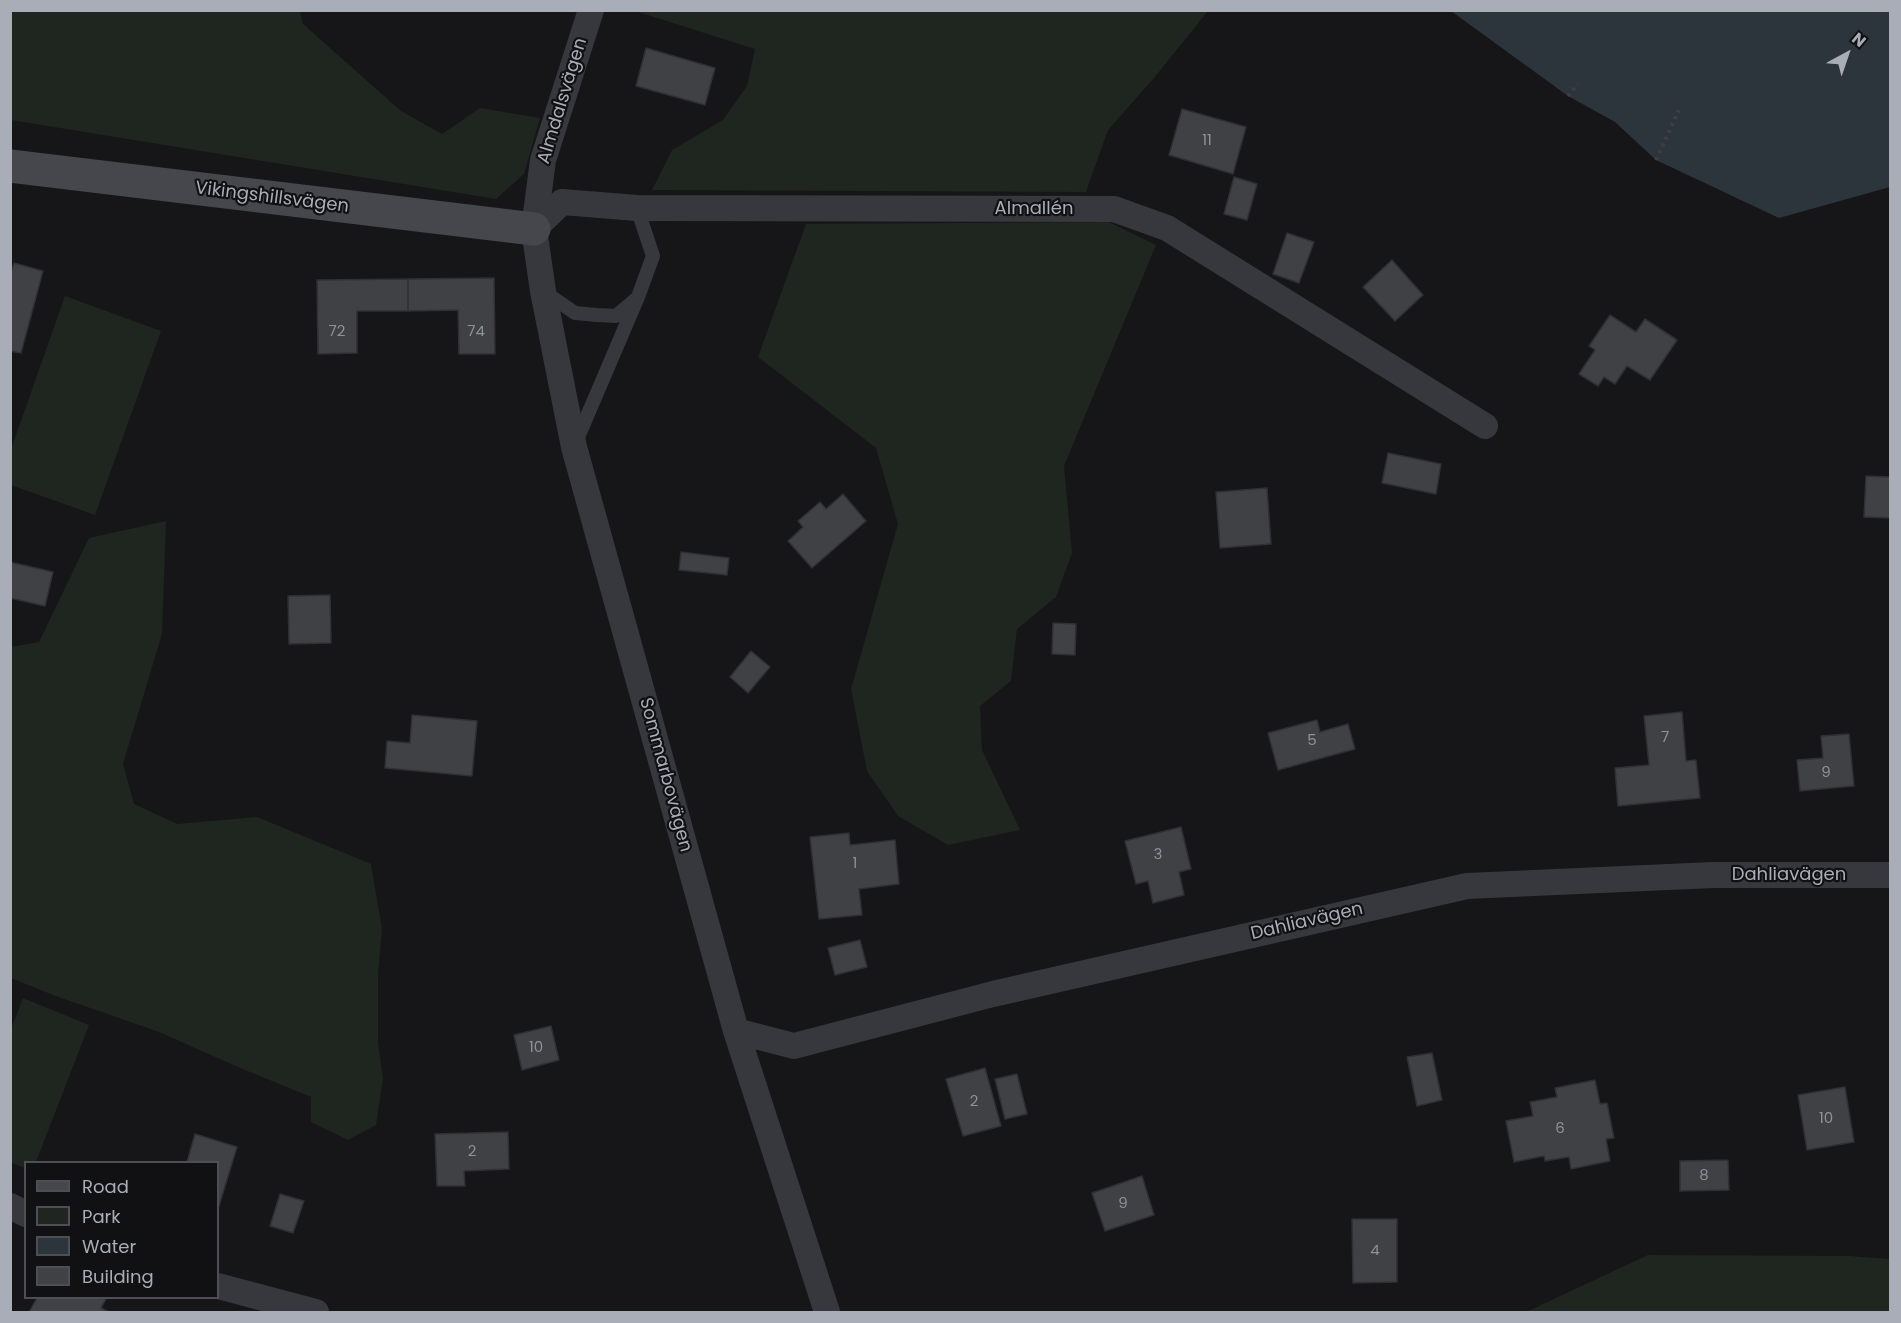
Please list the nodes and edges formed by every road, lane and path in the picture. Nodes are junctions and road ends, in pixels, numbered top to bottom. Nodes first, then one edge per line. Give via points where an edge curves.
1 (591, 10) edge
2 (1578, 84) dead end
3 (1568, 96) dead end
4 (1679, 110) dead end
5 (1656, 160) dead end
6 (10, 166) edge
7 (637, 208) junction
8 (534, 229) junction
9 (543, 291) junction
10 (638, 297) junction
11 (1485, 426) dead end
12 (574, 447) junction
13 (1890, 875) edge
14 (736, 1031) junction
15 (10, 1206) edge
16 (24, 1214) edge
17 (219, 1286) edge
18 (316, 1312) edge
19 (827, 1312) edge

1 - 8 street, Almdalsvägen via 543,160
2 - 3 path
4 - 5 path
6 - 8 street, Vikingshillsvägen
7 - 8 street, Almallén via 562,202
7 - 10 lane via 653,256
7 - 11 street, Almallén via 1114,208 1167,228
8 - 9 street, Sommarbovägen
9 - 10 lane via 575,313 597,315 616,316
9 - 12 street, Sommarbovägen
10 - 12 lane
12 - 14 street, Sommarbovägen
13 - 14 street, Dahliavägen via 1713,875 1467,886 993,994 794,1046
14 - 19 street, Sommarbovägen
15 - 16 street
17 - 18 street

